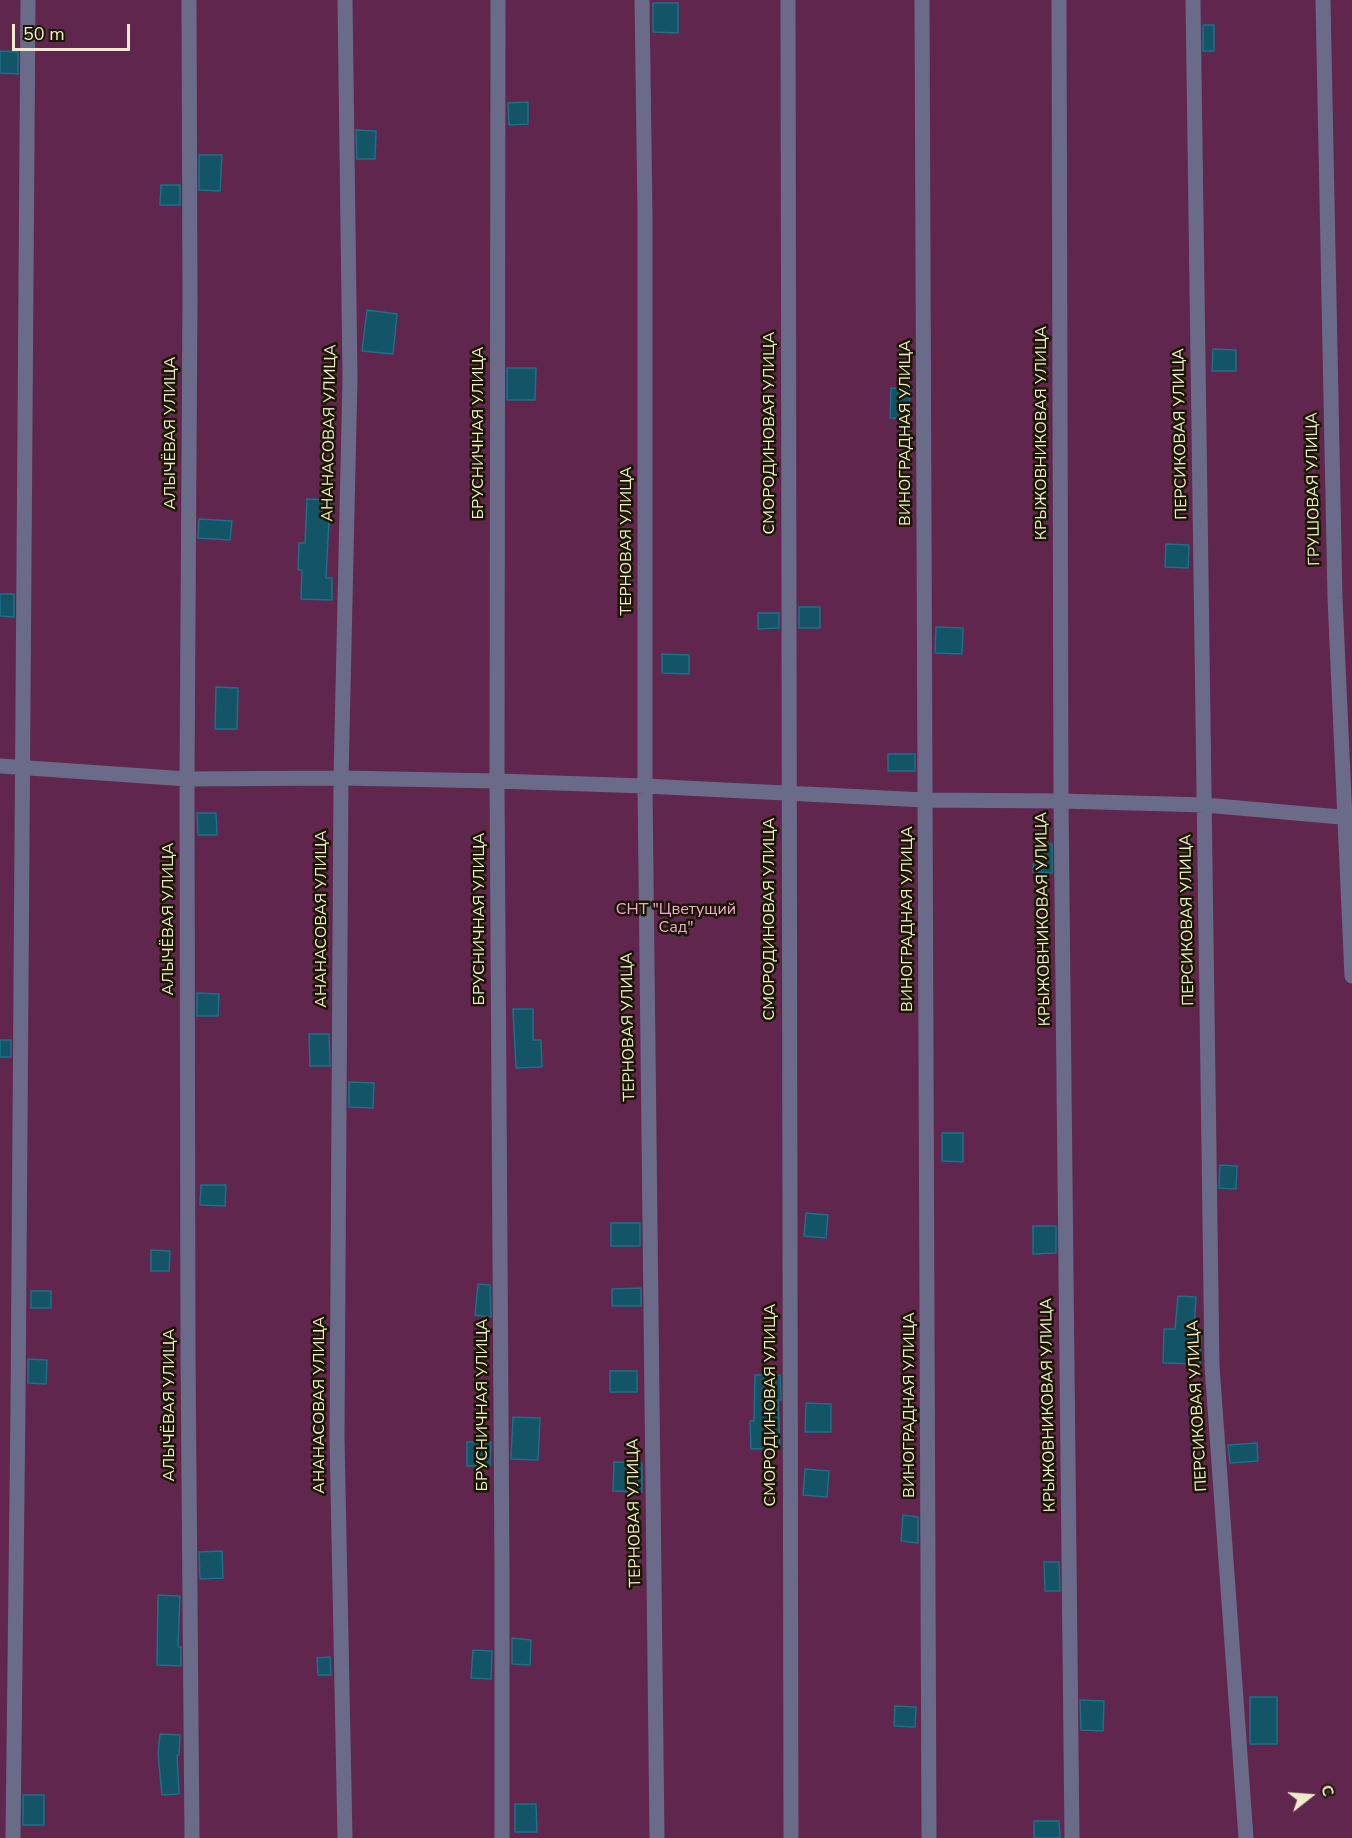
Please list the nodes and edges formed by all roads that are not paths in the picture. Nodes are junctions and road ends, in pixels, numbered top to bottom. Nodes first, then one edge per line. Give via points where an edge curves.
1 (28, 0) edge
2 (189, 0) edge
3 (345, 0) edge
4 (498, 0) edge
5 (642, 0) edge
6 (788, 0) edge
7 (922, 0) edge
8 (1059, 0) edge
9 (1193, 0) edge
10 (1323, 0) edge
11 (0, 766) edge
12 (22, 768) junction
13 (341, 778) junction
14 (187, 779) junction
15 (497, 782) junction
16 (645, 786) junction
17 (788, 793) junction
18 (925, 800) junction
19 (1061, 801) junction
20 (1205, 805) junction
21 (1348, 818) edge
22 (1352, 976) edge
23 (13, 1838) edge
24 (192, 1838) edge
25 (345, 1838) edge
26 (502, 1838) edge
27 (657, 1838) edge
28 (791, 1838) edge
29 (929, 1838) edge
30 (1072, 1838) edge
31 (1246, 1838) edge

1 - 12 street
2 - 14 street, АЛЫЧЁВАЯ УЛИЦА
3 - 13 street, АНАНАСОВАЯ УЛИЦА via 350,378
4 - 15 street, БРУСНИЧНАЯ УЛИЦА
5 - 16 street, ТЕРНОВАЯ УЛИЦА
6 - 17 street, СМОРОДИНОВАЯ УЛИЦА
7 - 18 street, ВИНОГРАДНАЯ УЛИЦА
8 - 19 street, КРЫЖОВНИКОВАЯ УЛИЦА
9 - 20 street, ПЕРСИКОВАЯ УЛИЦА
10 - 21 street, ГРУШОВАЯ УЛИЦА via 1334,586
11 - 12 street
12 - 14 street
12 - 23 street
13 - 14 street
13 - 15 street
13 - 25 street, АНАНАСОВАЯ УЛИЦА via 337,1438
14 - 24 street, АЛЫЧЁВАЯ УЛИЦА
15 - 16 street
15 - 26 street, БРУСНИЧНАЯ УЛИЦА
16 - 17 street
16 - 27 street, ТЕРНОВАЯ УЛИЦА
17 - 18 street
17 - 28 street, СМОРОДИНОВАЯ УЛИЦА
18 - 19 street
18 - 29 street, ВИНОГРАДНАЯ УЛИЦА
19 - 20 street
19 - 30 street, КРЫЖОВНИКОВАЯ УЛИЦА
20 - 21 street
20 - 31 street, ПЕРСИКОВАЯ УЛИЦА via 1212,1366
21 - 22 street, ГРУШОВАЯ УЛИЦА

